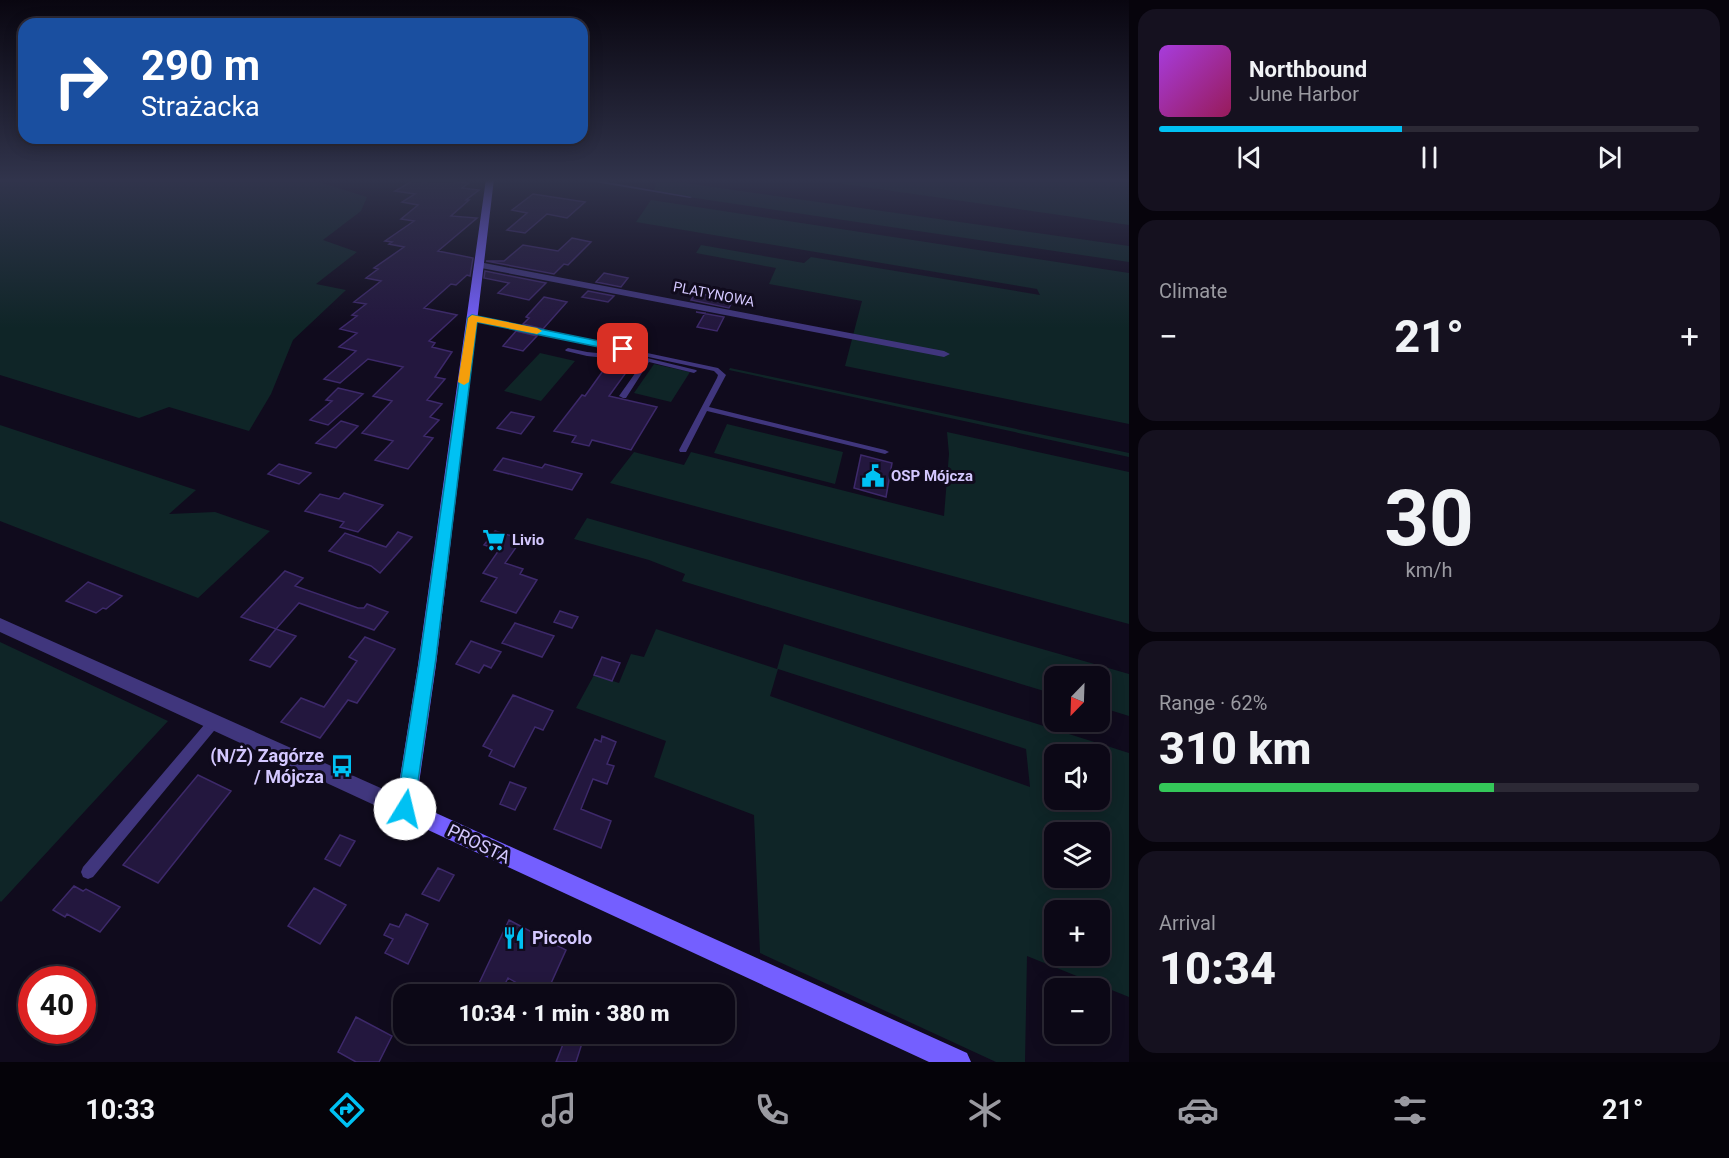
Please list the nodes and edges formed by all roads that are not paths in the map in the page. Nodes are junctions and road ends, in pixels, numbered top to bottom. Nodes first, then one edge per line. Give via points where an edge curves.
1 (484, 229) edge
2 (479, 265) junction
3 (472, 318) junction
4 (568, 350) dead end
5 (944, 354) dead end
6 (647, 360) junction
7 (694, 371) dead end
8 (623, 396) dead end
9 (705, 408) junction
10 (683, 450) dead end
11 (885, 452) dead end
12 (0, 625) edge
13 (214, 722) junction
14 (405, 809) junction
15 (88, 872) dead end
16 (958, 1062) edge

1 - 2 street
2 - 3 street
2 - 5 street, PLATYNOWA
3 - 9 lane via 716,369 722,375
3 - 14 street
4 - 6 lane
6 - 7 lane
6 - 8 lane
9 - 10 lane
9 - 11 lane
12 - 13 street, PROSTA
13 - 14 street, PROSTA
13 - 15 lane
14 - 16 street, PROSTA

